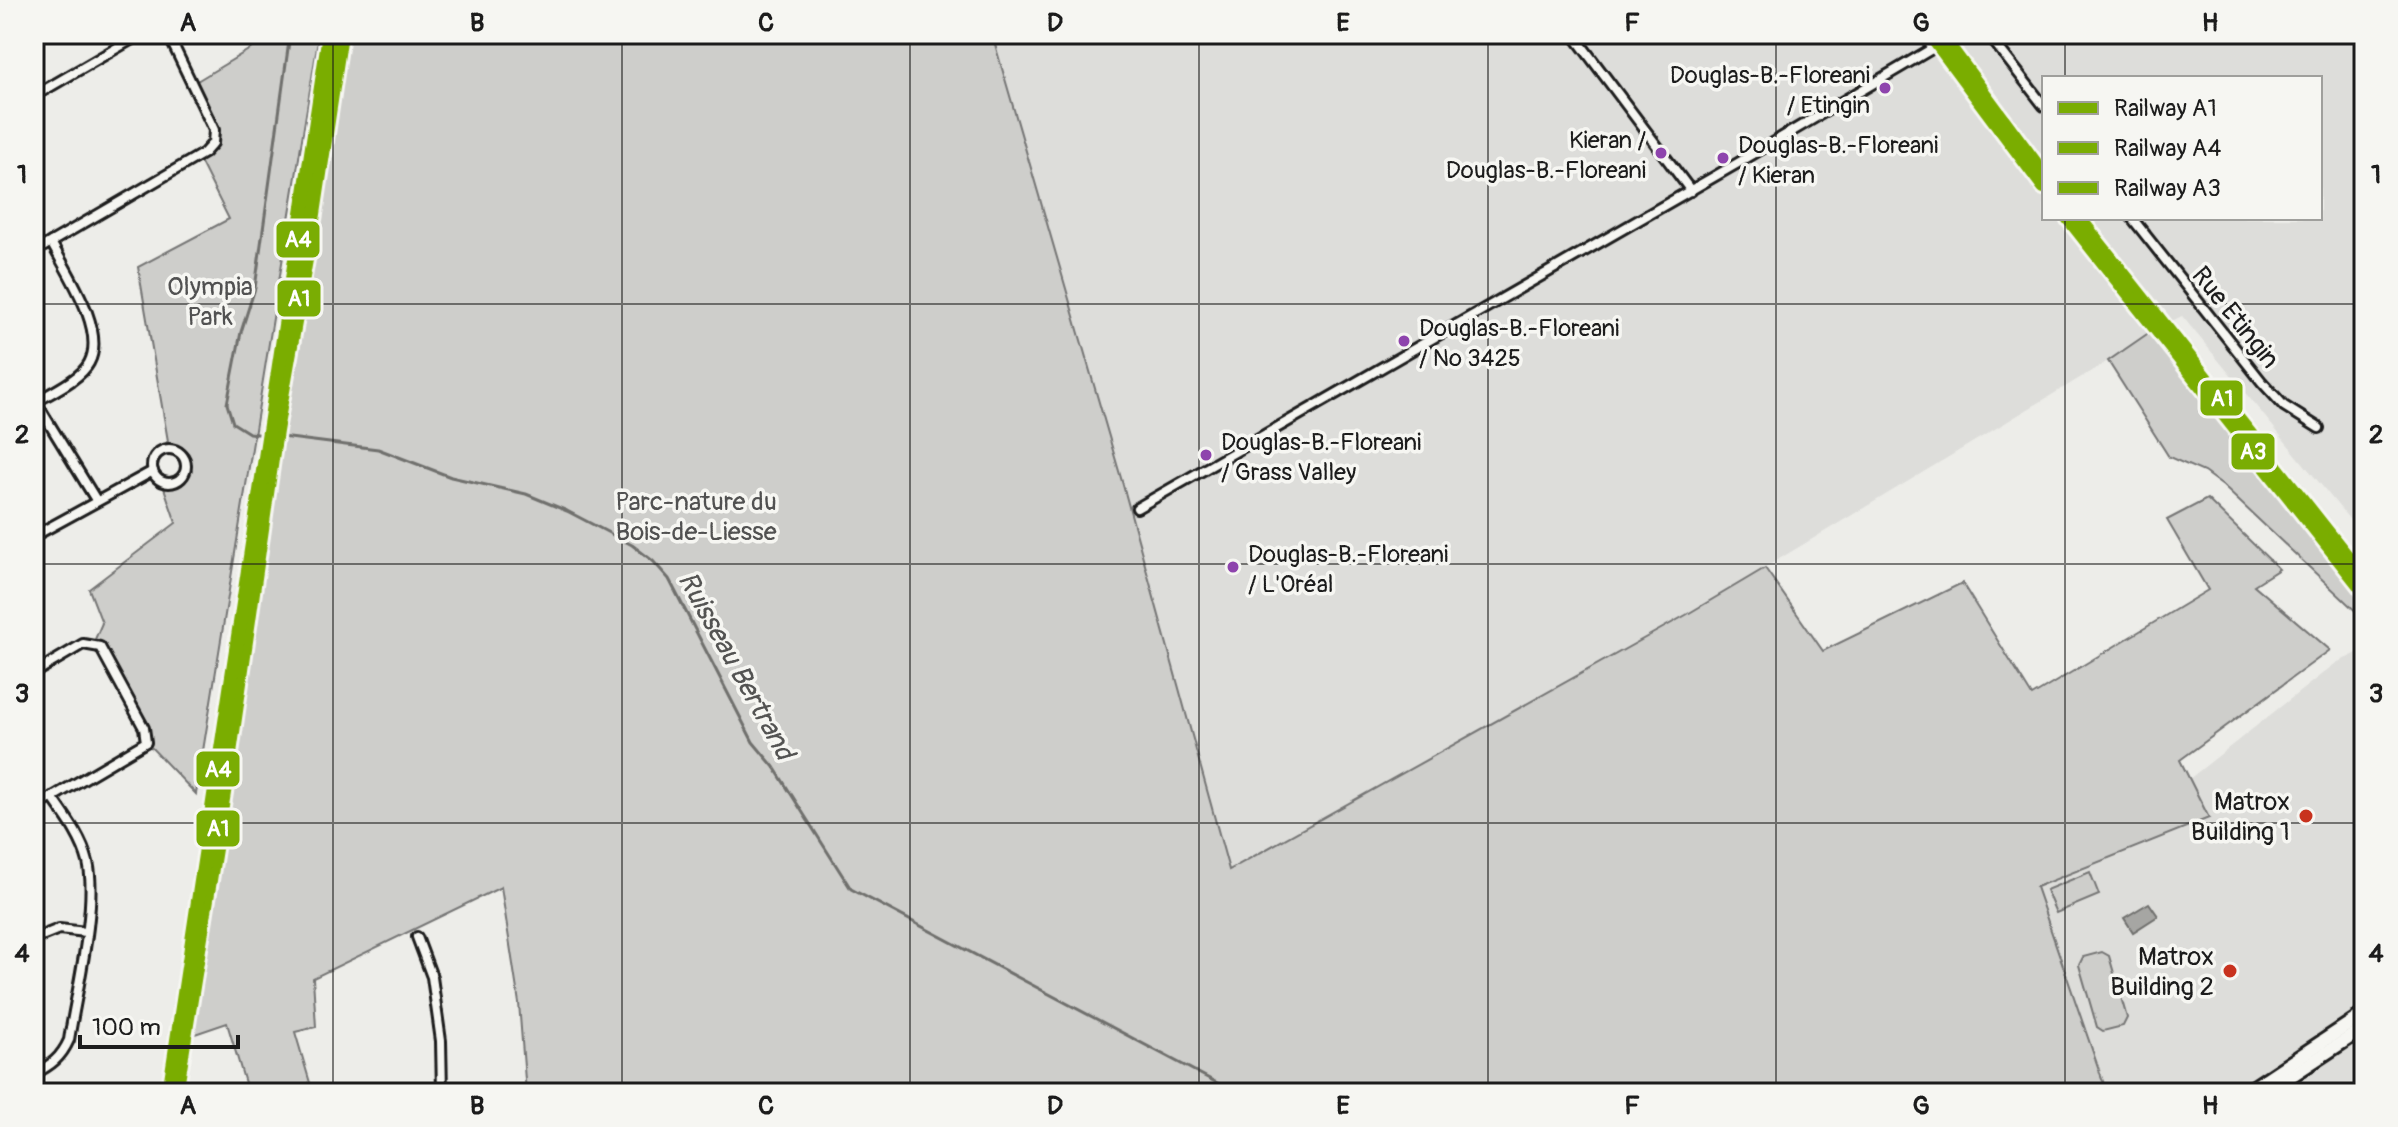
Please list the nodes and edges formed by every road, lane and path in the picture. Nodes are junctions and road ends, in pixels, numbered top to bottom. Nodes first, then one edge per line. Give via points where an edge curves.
1 (141, 34) edge
2 (168, 34) edge
3 (1573, 34) edge
4 (1957, 34) edge
5 (1988, 34) edge
6 (34, 96) edge
7 (2042, 103) edge
8 (1691, 191) junction
9 (2134, 220) edge
10 (51, 242) junction
11 (34, 252) edge
12 (35, 402) edge
13 (2319, 428) dead end
14 (153, 471) junction
15 (96, 500) junction
16 (1137, 508) dead end
17 (34, 536) edge
18 (34, 673) edge
19 (52, 797) junction
20 (34, 808) edge
21 (86, 932) junction
22 (417, 937) dead end
23 (34, 939) edge
24 (2364, 1014) edge
25 (2364, 1028) edge
26 (34, 1074) edge
27 (442, 1093) edge
28 (2245, 1093) edge
29 (2265, 1093) edge

1 - 6 street
2 - 10 street via 214,130 213,143
3 - 8 street
4 - 8 street
5 - 7 street
8 - 16 street
9 - 13 street, Rue Etingin via 2262,382 2284,406
10 - 11 street
10 - 12 street via 90,317 92,349 89,363 76,376
12 - 15 street
14 - 14 street via 162,482 175,482 185,473 186,462 177,451 163,450 153,461
14 - 15 street
15 - 17 street
18 - 19 street via 83,644 100,647 144,728 146,742
19 - 20 street
19 - 21 street via 87,860 91,881
21 - 23 street via 59,929
21 - 26 street via 69,1040 53,1064
22 - 27 street via 432,977
24 - 28 street
25 - 29 street

